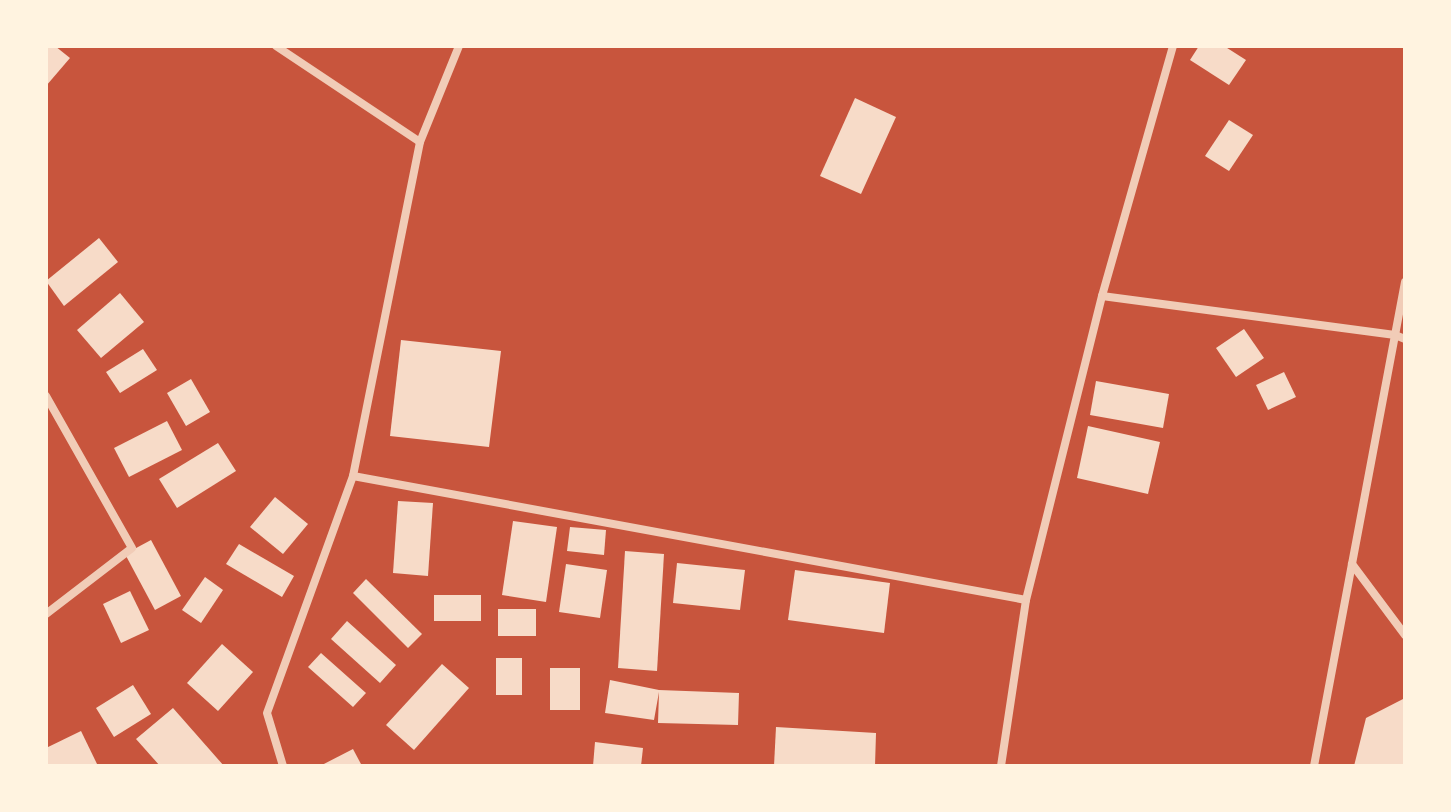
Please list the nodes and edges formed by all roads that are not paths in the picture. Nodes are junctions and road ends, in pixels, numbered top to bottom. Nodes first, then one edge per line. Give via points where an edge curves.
1 (276, 46) edge
2 (459, 46) edge
3 (1173, 46) edge
4 (420, 142) junction
5 (1405, 282) edge
6 (1102, 296) junction
7 (1395, 335) junction
8 (1405, 339) edge
9 (46, 396) edge
10 (353, 476) junction
11 (1352, 564) junction
12 (1026, 600) junction
13 (46, 614) edge
14 (1405, 635) edge
15 (283, 766) edge
16 (1001, 766) edge
17 (1314, 766) edge

1 - 4 street
2 - 4 street
3 - 6 street
4 - 10 street
5 - 7 street
6 - 7 street
6 - 12 street
7 - 8 street
7 - 11 street
9 - 13 street via 132,548
10 - 12 street
10 - 15 street via 267,713
11 - 14 street
11 - 17 street
12 - 16 street

